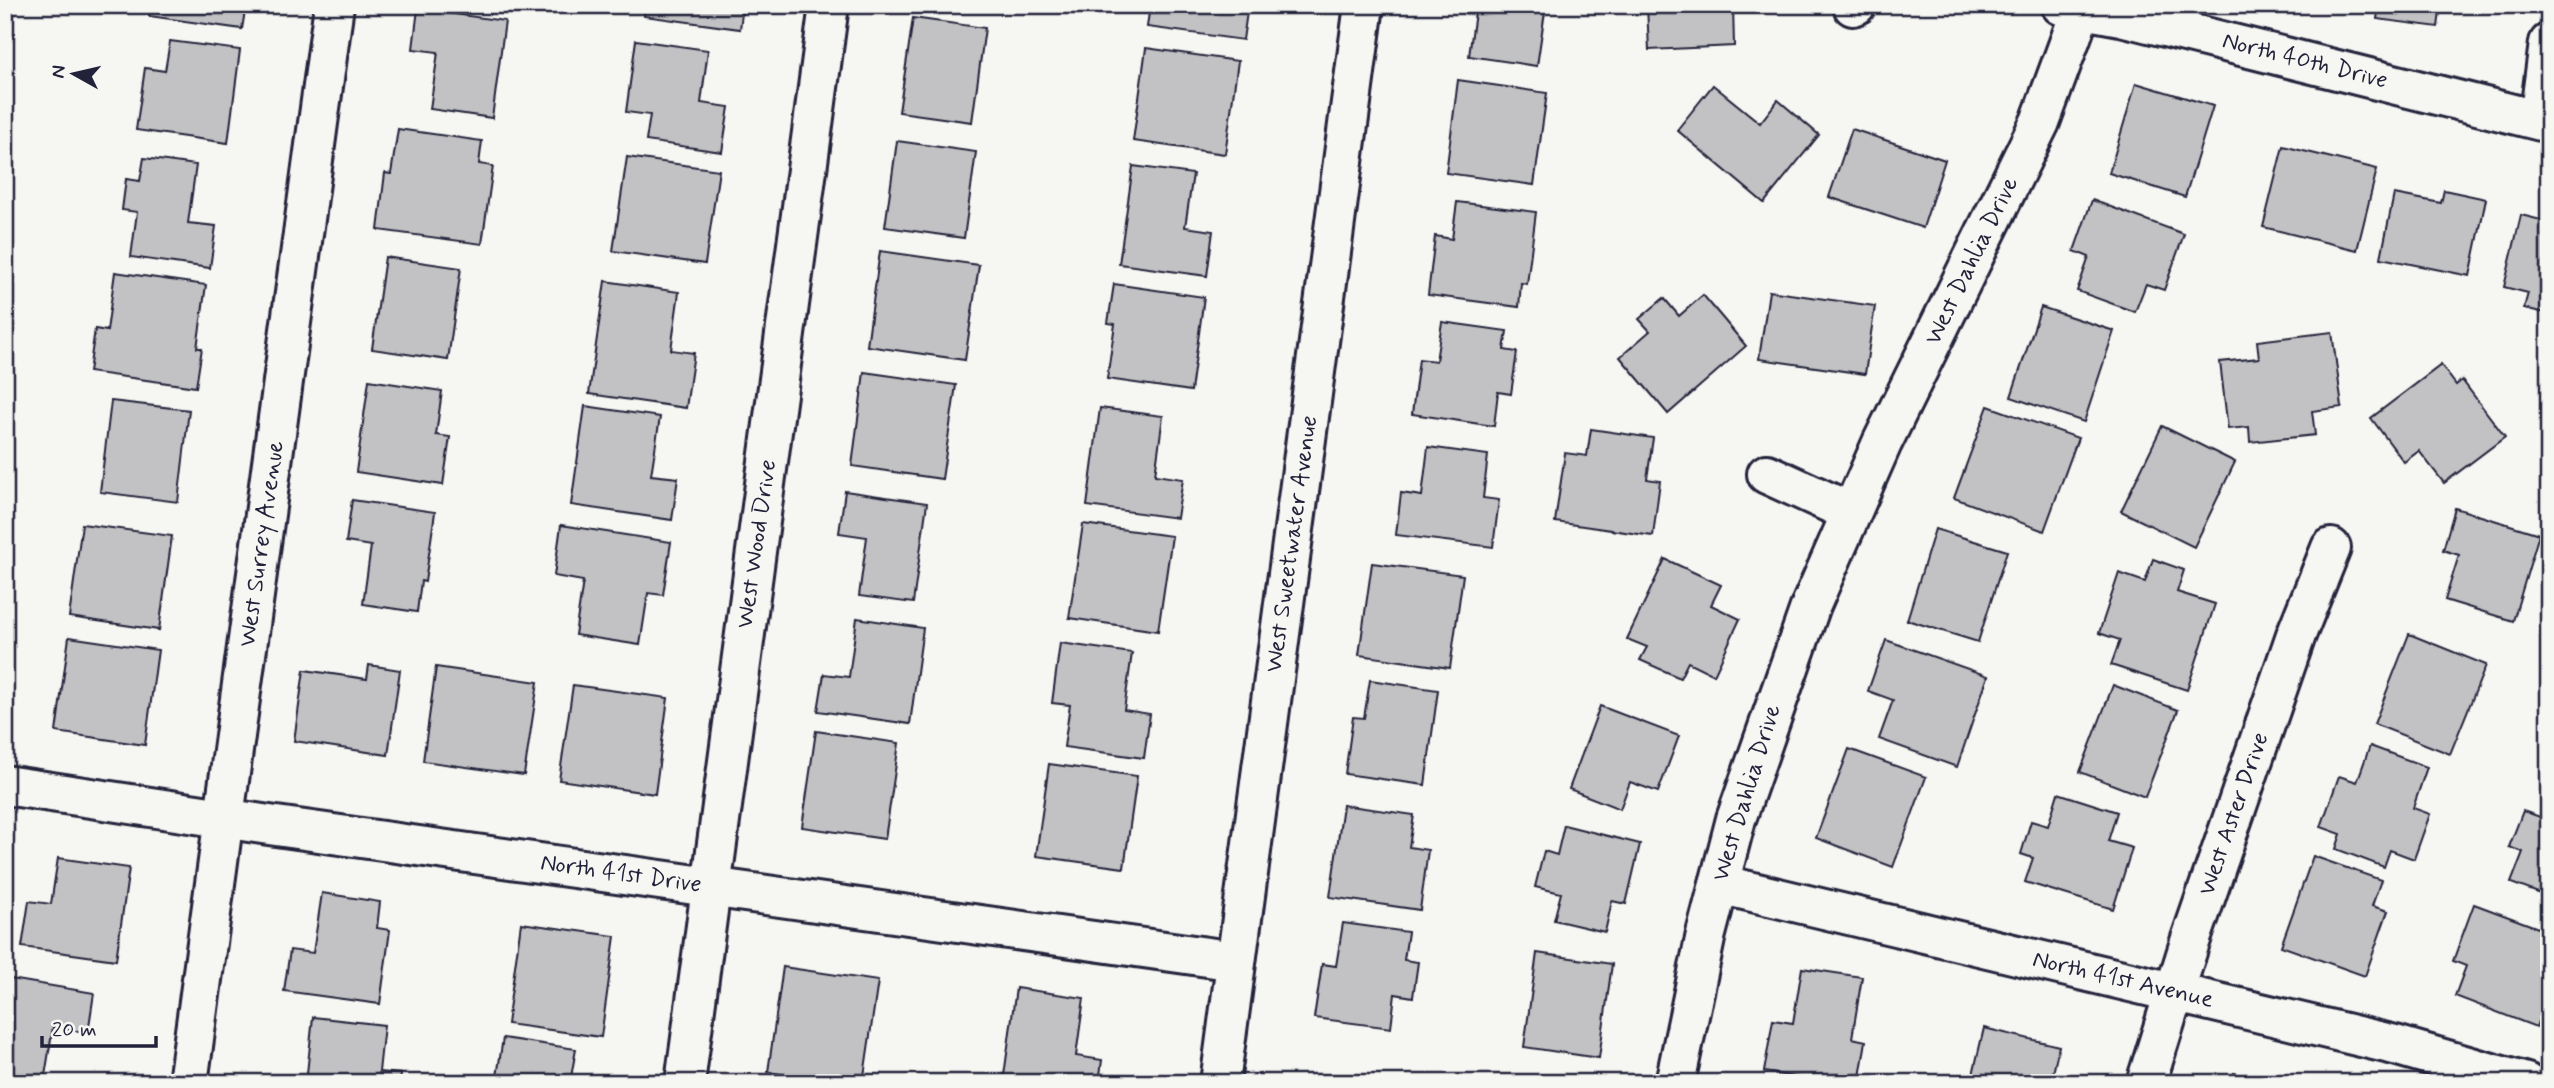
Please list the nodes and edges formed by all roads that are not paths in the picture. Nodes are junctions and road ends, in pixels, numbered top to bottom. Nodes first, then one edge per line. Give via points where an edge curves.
1 (334, 5) edge
2 (829, 5) edge
3 (1364, 5) edge
4 (2075, 6) edge
5 (2549, 43) edge
6 (2544, 122) edge
7 (1767, 474) dead end
8 (1850, 512) junction
9 (2331, 548) dead end
10 (5, 785) edge
11 (225, 818) junction
12 (1719, 884) junction
13 (711, 887) junction
14 (1236, 961) junction
15 (2174, 992) junction
16 (188, 1083) edge
17 (685, 1083) edge
18 (1220, 1083) edge
19 (1675, 1083) edge
20 (2146, 1083) edge
21 (2526, 1083) edge

1 - 11 street, West Surrey Avenue
2 - 13 street, West Wood Drive
3 - 14 street, West Sweetwater Avenue
4 - 6 street, North 40th Drive
4 - 8 street, West Dahlia Drive via 2040,122
5 - 6 street
7 - 8 street
8 - 12 street, West Dahlia Drive via 1763,737
9 - 15 street, West Aster Drive via 2296,635
10 - 11 street, North 41st Drive
11 - 13 street, North 41st Drive
11 - 16 street, West Surrey Avenue
12 - 15 street, North 41st Avenue
12 - 19 street, West Dahlia Drive
13 - 14 street, North 41st Drive
13 - 17 street, West Wood Drive
14 - 18 street, West Sweetwater Avenue
15 - 20 street, West Aster Drive
15 - 21 street, North 41st Avenue via 2395,1045

